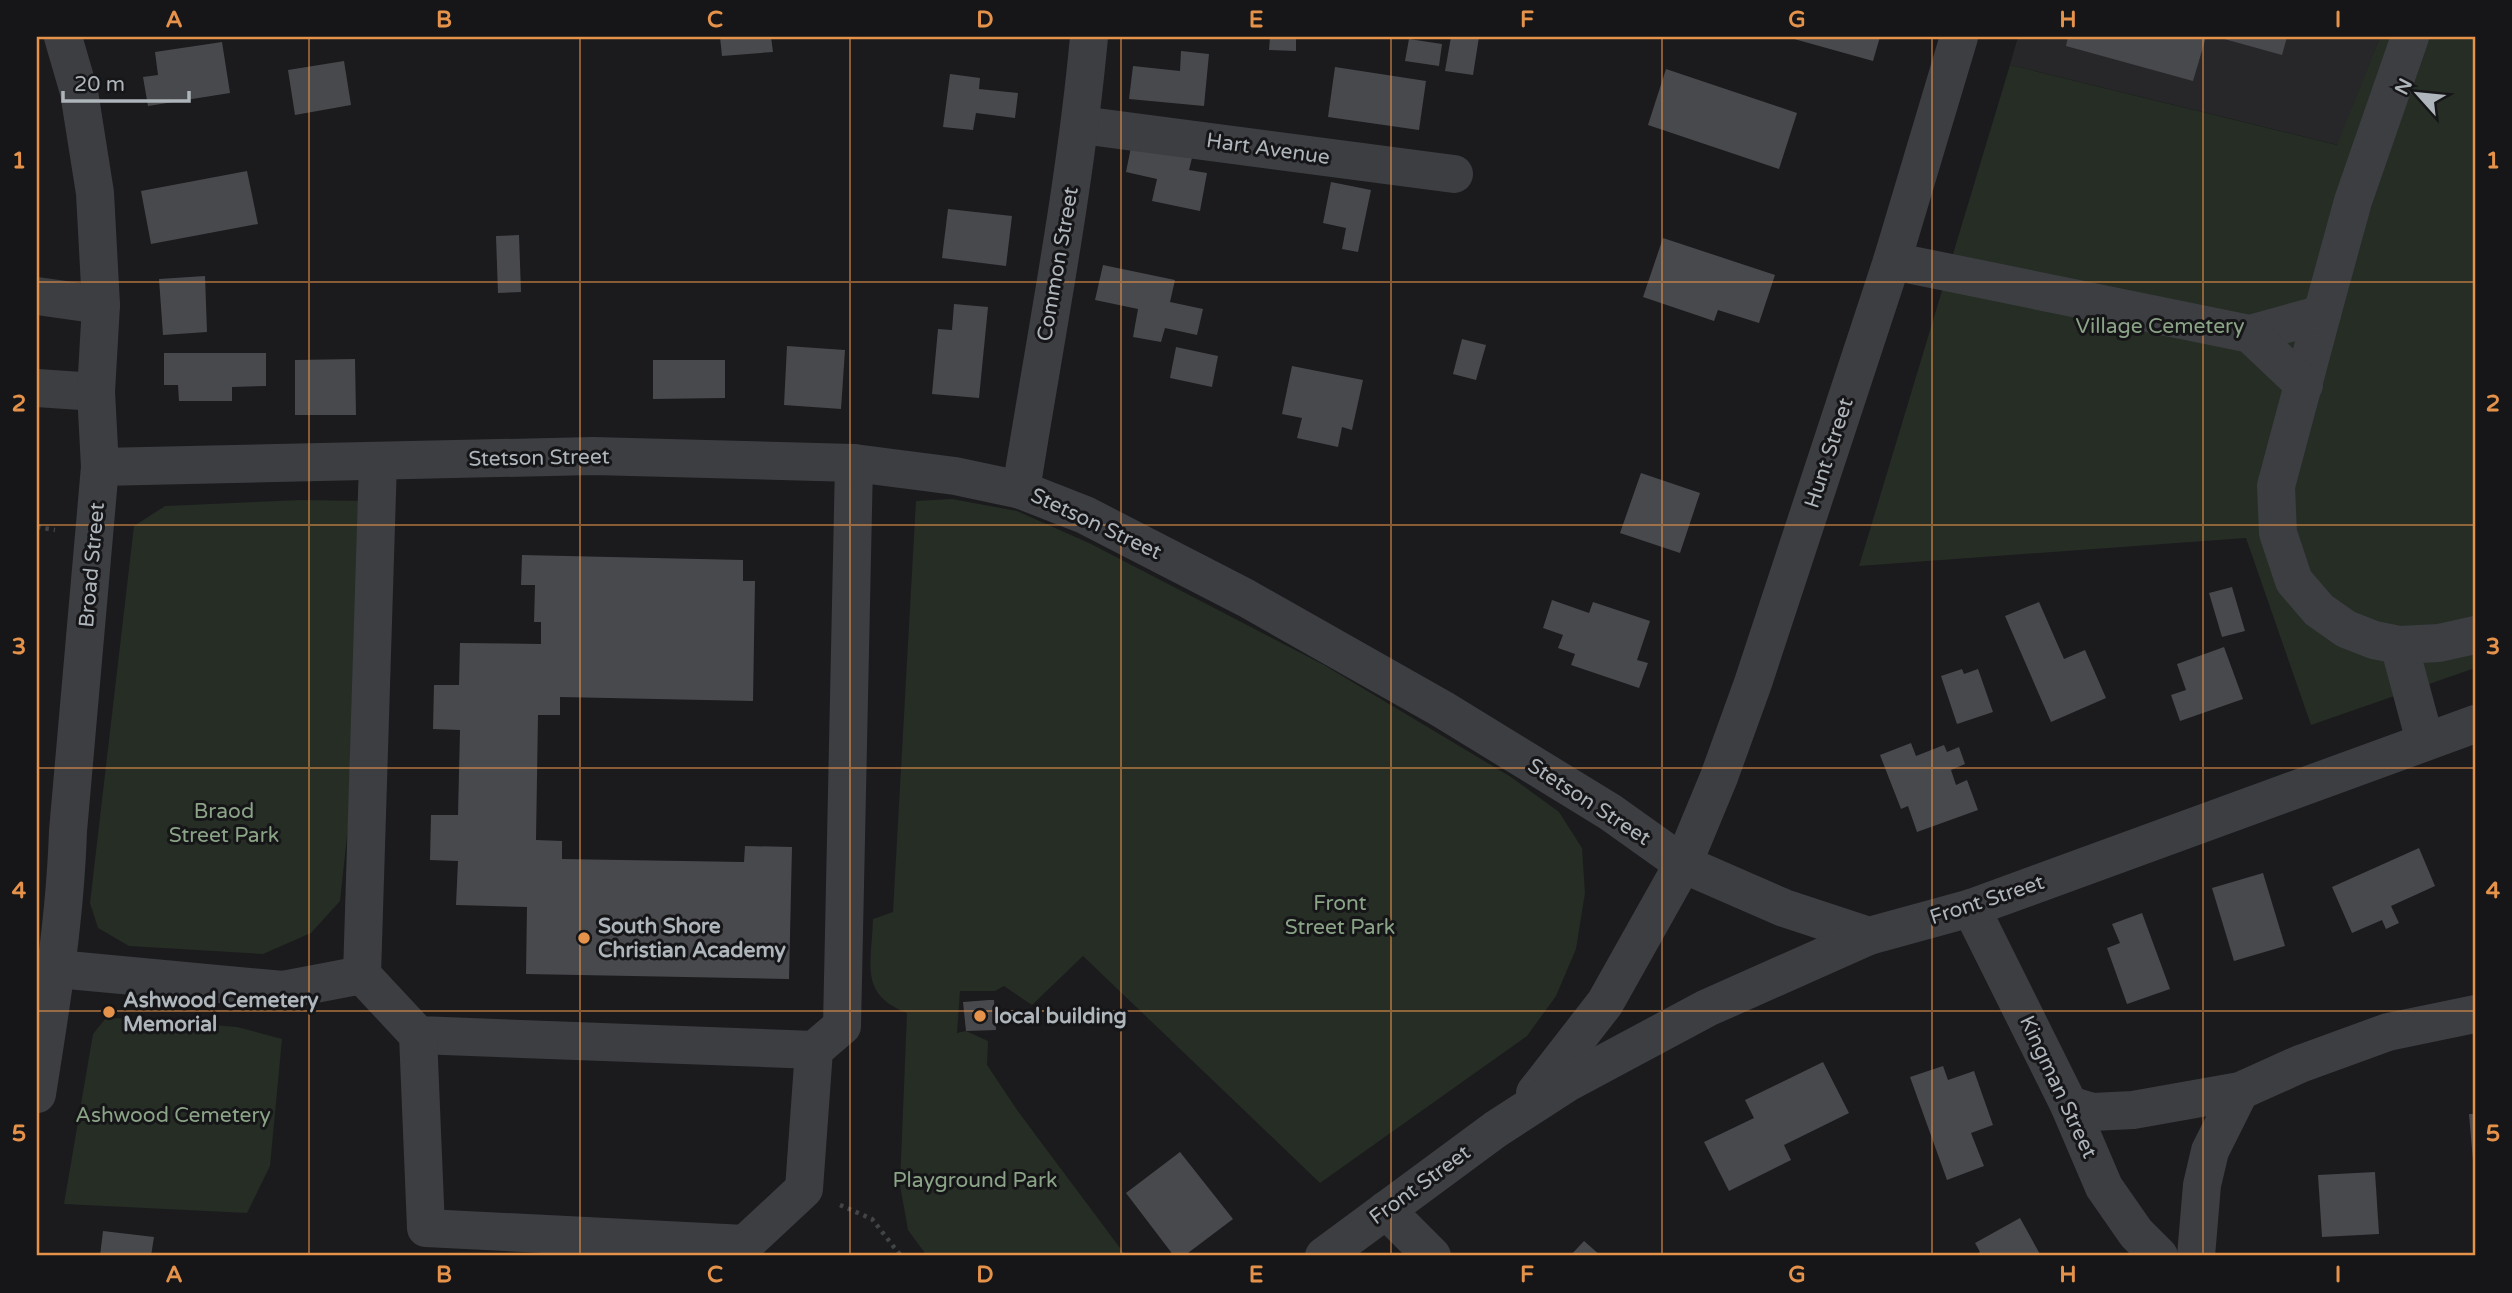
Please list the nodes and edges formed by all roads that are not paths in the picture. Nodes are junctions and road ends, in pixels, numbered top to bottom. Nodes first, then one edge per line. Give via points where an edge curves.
1 (63, 37) edge
2 (1088, 37) edge
3 (1959, 37) edge
4 (2410, 37) edge
5 (1081, 125) junction
6 (1454, 174) dead end
7 (1892, 261) junction
8 (37, 296) edge
9 (101, 305) junction
10 (2322, 314) junction
11 (2250, 334) junction
12 (2304, 385) junction
13 (37, 388) edge
14 (96, 393) junction
15 (377, 461) junction
16 (854, 463) junction
17 (100, 467) junction
18 (1021, 490) junction
19 (2475, 635) edge
20 (2399, 645) junction
21 (2475, 724) edge
22 (2425, 741) junction
23 (1683, 864) junction
24 (51, 889) edge
25 (1971, 908) junction
26 (1869, 936) junction
27 (57, 969) junction
28 (362, 975) junction
29 (2475, 1014) edge
30 (418, 1035) junction
31 (828, 1038) junction
32 (2240, 1091) junction
33 (37, 1094) edge
34 (2069, 1105) junction
35 (1517, 1115) junction
36 (1386, 1210) junction
37 (1324, 1256) edge
38 (1432, 1256) edge
39 (2158, 1256) edge
40 (2196, 1256) edge

1 - 9 street, Broad Street via 79,92 95,193
2 - 5 street, Common Street
3 - 7 street, Hunt Street
4 - 10 street via 2353,201
5 - 6 street, Hart Avenue
5 - 18 street, Common Street
7 - 11 street
7 - 23 street, Hunt Street via 1753,683
8 - 9 street
9 - 14 street, Broad Street
10 - 11 street
10 - 12 street
11 - 12 street
12 - 20 street via 2276,486 2278,533 2294,581 2319,610 2346,629
13 - 14 street
14 - 17 street, Broad Street
15 - 16 street, Stetson Street via 593,456
15 - 17 street, Stetson Street
15 - 28 street
16 - 18 street, Stetson Street
16 - 31 street
17 - 24 street, Broad Street via 68,831
18 - 23 street, Stetson Street via 1085,515 1246,598 1442,709 1610,812
19 - 20 street
20 - 22 street
21 - 22 street, Front Street
22 - 25 street, Front Street
23 - 26 street, Stetson Street via 1784,908
23 - 35 street, Front Street via 1605,1003
24 - 27 street, Broad Street
25 - 26 street, Front Street
25 - 34 street, Kingman Street
26 - 35 street, Front Street via 1707,1008
27 - 28 street via 283,990
27 - 33 street, Broad Street
28 - 30 street
29 - 32 street via 2388,1032
30 - 31 street
30 - 31 street via 426,1228 745,1244 804,1189
32 - 34 street via 2133,1110 2092,1112
32 - 40 street via 2210,1151
34 - 39 street, Kingman Street via 2105,1187
35 - 36 street, Front Street
36 - 37 street, Front Street
36 - 38 street

